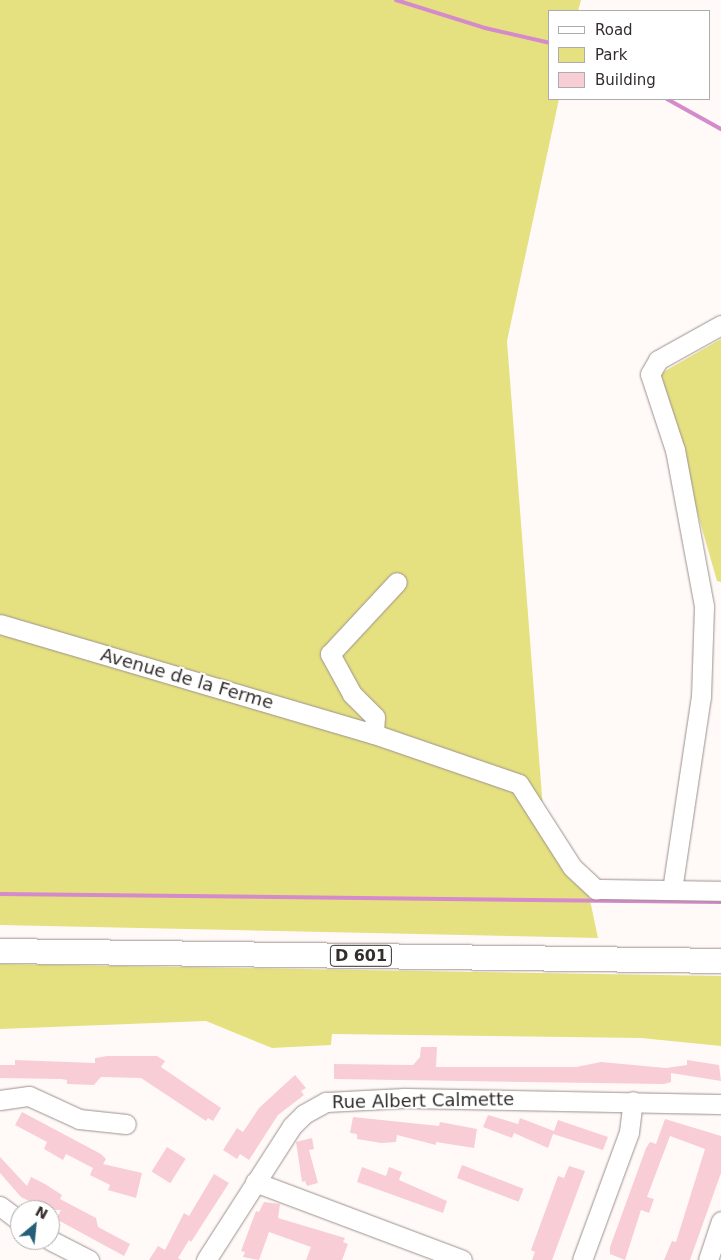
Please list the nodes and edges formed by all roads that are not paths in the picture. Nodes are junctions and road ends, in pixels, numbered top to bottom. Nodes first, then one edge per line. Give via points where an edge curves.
1 (721, 325) edge
2 (397, 582) dead end
3 (0, 624) edge
4 (374, 734) junction
5 (672, 890) junction
6 (721, 891) edge
7 (0, 939) edge
8 (721, 949) edge
9 (0, 951) edge
10 (721, 961) edge
11 (0, 1100) edge
12 (633, 1101) junction
13 (721, 1104) edge
14 (126, 1124) dead end
15 (255, 1182) junction
16 (720, 1227) edge
17 (60, 1245) edge
18 (210, 1259) edge
19 (89, 1260) edge
20 (462, 1260) edge
21 (582, 1260) edge
22 (708, 1260) edge

1 - 5 street via 658,360 650,374 675,450 704,606 701,697
2 - 4 street via 330,654 352,694 375,717
3 - 4 street, Avenue de la Ferme
4 - 5 street, Avenue de la Ferme via 519,784 572,867 596,889
5 - 6 street, Avenue de la Ferme
7 - 8 main road, D 601
9 - 10 main road, D 601
11 - 14 street via 29,1096 86,1121
12 - 13 street, Rue Albert Calmette
12 - 15 street, Rue Albert Calmette via 404,1098 331,1101 309,1110 295,1122
12 - 21 street via 631,1126
15 - 18 street, Rue Albert Calmette
15 - 20 street
16 - 22 street
17 - 19 street

